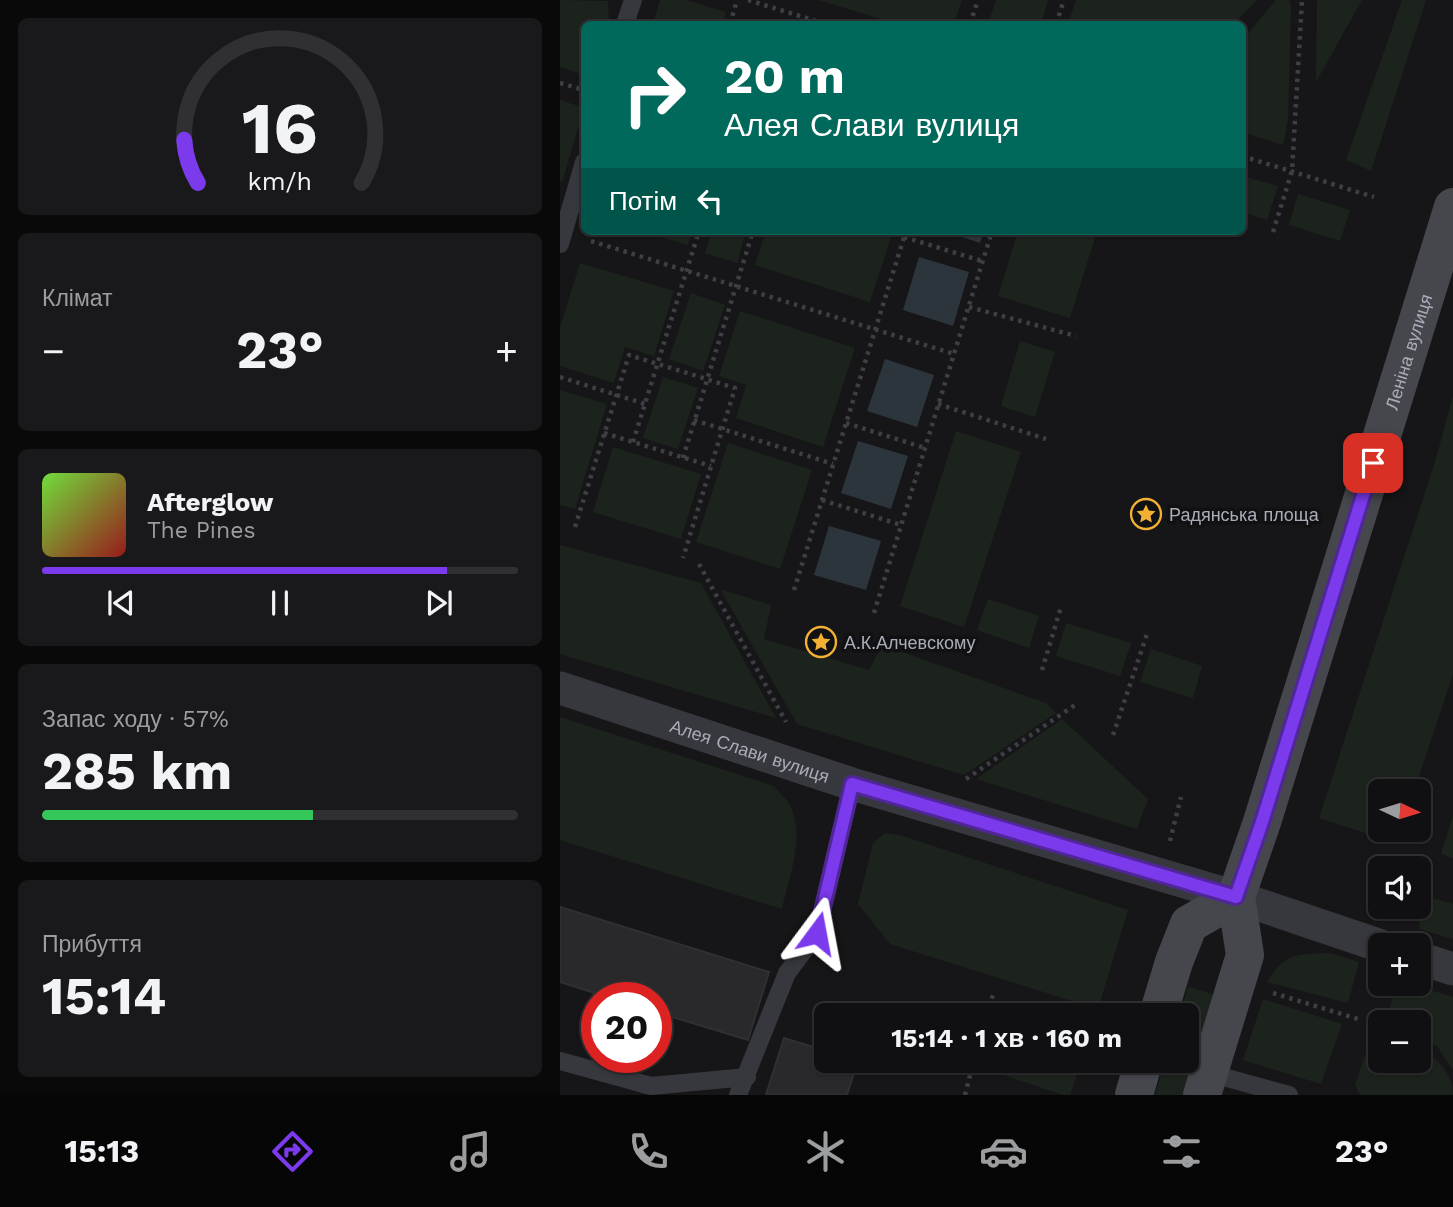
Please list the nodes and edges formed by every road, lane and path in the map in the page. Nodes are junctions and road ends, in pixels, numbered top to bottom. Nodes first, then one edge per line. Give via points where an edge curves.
1 (633, 0) edge
2 (737, 0) edge
3 (748, 0) edge
4 (978, 0) edge
5 (1064, 0) edge
6 (1302, 0) edge
7 (626, 21) edge
8 (731, 21) edge
9 (816, 21) edge
10 (971, 21) edge
11 (1057, 21) edge
12 (560, 83) edge
13 (581, 89) edge
14 (1246, 157) edge
15 (1292, 171) junction
16 (581, 172) edge
17 (1374, 197) dead end
18 (1453, 207) edge
19 (1273, 232) dead end
20 (698, 235) edge
21 (752, 235) edge
22 (991, 235) edge
23 (904, 237) joint
24 (562, 239) edge
25 (982, 261) junction
26 (686, 271) junction
27 (736, 286) junction
28 (968, 307) junction
29 (875, 330) junction
30 (1076, 335) dead end
31 (954, 354) junction
32 (658, 364) junction
33 (560, 377) edge
34 (707, 379) junction
35 (617, 395) junction
36 (645, 404) junction
37 (938, 404) junction
38 (694, 421) junction
39 (846, 423) junction
40 (723, 429) junction
41 (604, 433) junction
42 (1046, 439) dead end
43 (633, 442) junction
44 (925, 448) junction
45 (683, 458) junction
46 (833, 464) junction
47 (711, 466) junction
48 (822, 500) junction
49 (901, 525) junction
50 (575, 527) dead end
51 (683, 558) dead end
52 (699, 564) dead end
53 (794, 590) dead end
54 (1061, 607) dead end
55 (874, 613) dead end
56 (1147, 634) dead end
57 (1042, 670) dead end
58 (560, 688) edge
59 (1078, 703) dead end
60 (790, 730) dead end
61 (1113, 735) dead end
62 (960, 783) dead end
63 (852, 784) junction
64 (1236, 897) junction
65 (1368, 942) edge
66 (1431, 962) edge
67 (1453, 969) edge
68 (994, 991) dead end
69 (990, 1003) edge
70 (1162, 1003) edge
71 (560, 1061) edge
72 (971, 1073) edge
73 (1140, 1073) edge
74 (747, 1077) junction
75 (1206, 1084) edge
76 (738, 1095) edge
77 (965, 1095) edge
78 (1133, 1095) edge
79 (1289, 1095) edge

1 - 7 lane
2 - 8 path
3 - 9 path
4 - 10 path
5 - 11 path
6 - 15 path
12 - 13 path
14 - 15 path
15 - 17 path
15 - 19 path
16 - 24 lane
18 - 64 street, Леніна вулиця
20 - 26 path
21 - 27 path
22 - 25 path
23 - 25 path
23 - 29 path
24 - 26 path
25 - 28 path
26 - 27 path
26 - 32 path
27 - 29 path
27 - 34 path
28 - 30 path
28 - 31 path
29 - 31 path
29 - 39 path
31 - 37 path
32 - 34 path
32 - 35 path via 629,355
32 - 36 path
33 - 35 path
34 - 38 path
34 - 40 path via 735,388
35 - 36 path
35 - 41 path
36 - 43 path
37 - 42 path
37 - 44 path
38 - 40 path
38 - 45 path
39 - 44 path
39 - 46 path
40 - 46 path
40 - 47 path
41 - 43 path
41 - 50 path
43 - 45 path
44 - 49 path
45 - 47 path
46 - 48 path
47 - 51 path
48 - 49 path
48 - 53 path
49 - 55 path
52 - 60 path
54 - 57 path
56 - 61 path
58 - 63 street, Алея Слави вулиця
59 - 62 path
63 - 64 street, Алея Слави вулиця
63 - 74 lane via 817,933 787,973
64 - 65 street, Алея Слави вулиця
64 - 70 street via 1189,924
64 - 75 street, Леніна вулиця via 1245,955
66 - 67 street
68 - 69 path
71 - 74 lane via 651,1086
72 - 77 path
73 - 78 street
74 - 76 lane
75 - 79 lane

